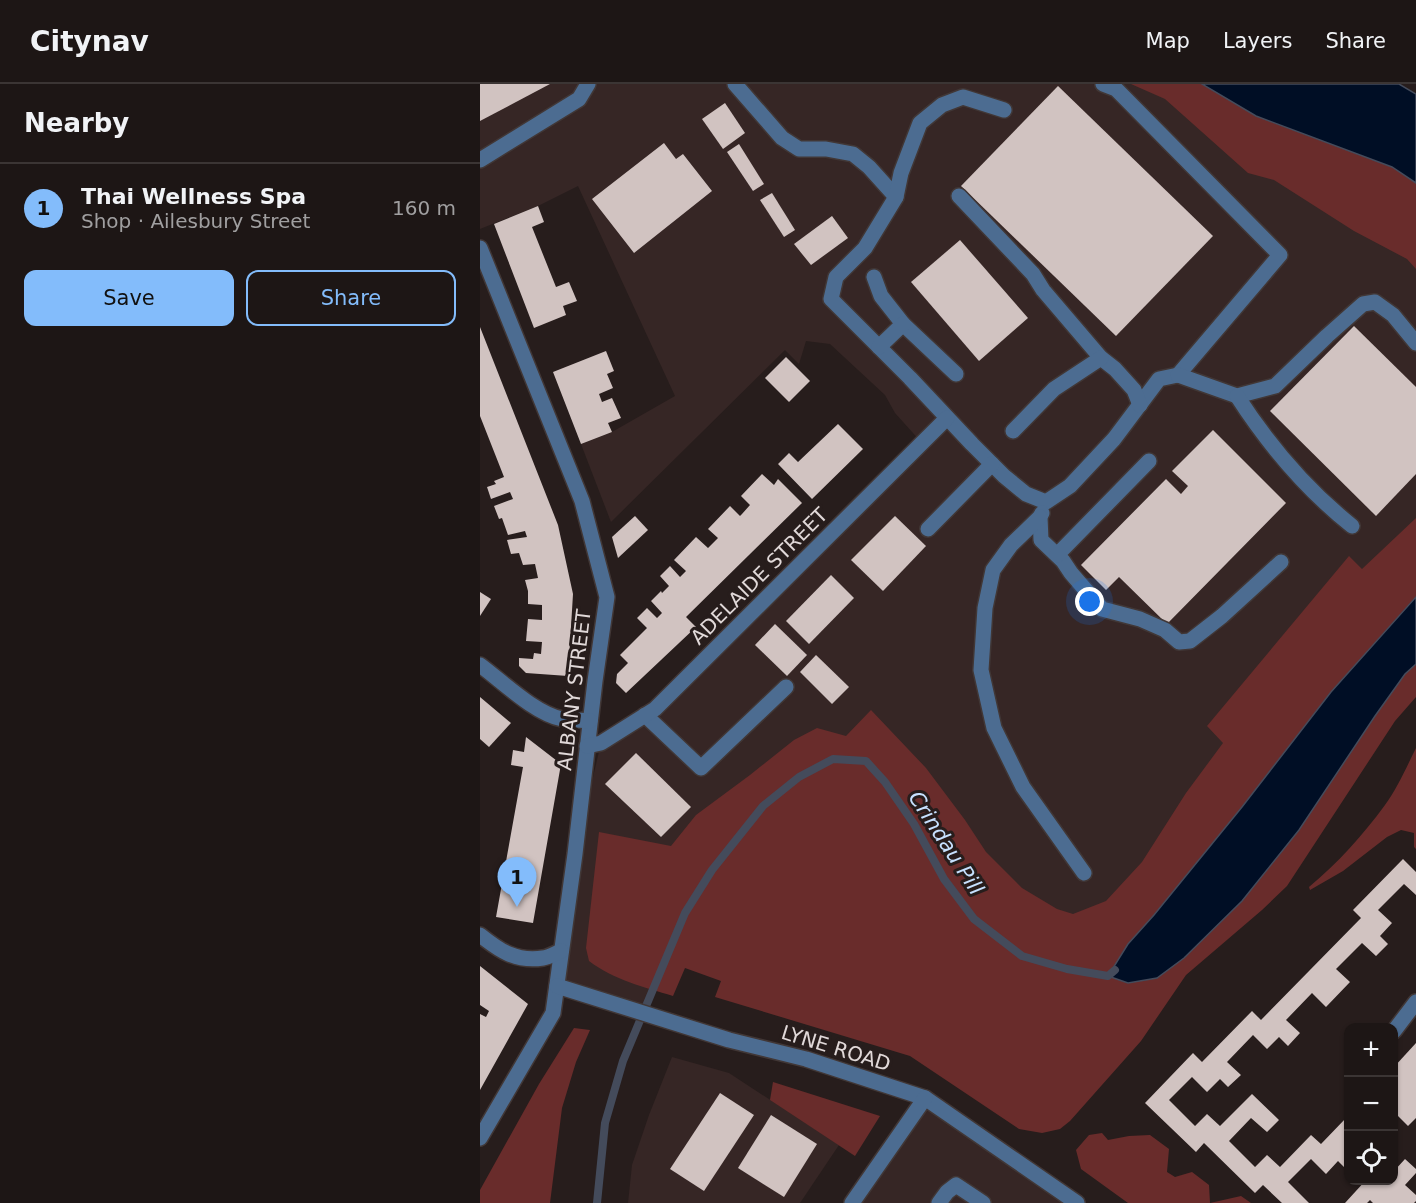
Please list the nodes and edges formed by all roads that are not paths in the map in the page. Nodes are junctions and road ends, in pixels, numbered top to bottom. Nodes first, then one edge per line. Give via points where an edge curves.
1 (588, 84) edge
2 (735, 84) edge
3 (1103, 84) edge
4 (1004, 110) dead end
5 (480, 160) edge
6 (959, 196) dead end
7 (896, 197) junction
8 (480, 248) edge
9 (874, 277) dead end
10 (903, 324) junction
11 (1416, 343) edge
12 (879, 347) junction
13 (1101, 358) junction
14 (956, 374) dead end
15 (1179, 375) junction
16 (1237, 396) junction
17 (1140, 405) junction
18 (947, 418) junction
19 (1013, 431) dead end
20 (1149, 461) dead end
21 (992, 464) junction
22 (1046, 502) junction
23 (1040, 518) junction
24 (1352, 526) dead end
25 (928, 529) dead end
26 (1058, 555) junction
27 (1281, 562) dead end
28 (480, 665) edge
29 (786, 687) dead end
30 (645, 715) junction
31 (590, 721) junction
32 (587, 746) junction
33 (1084, 873) dead end
34 (480, 935) edge
35 (561, 951) junction
36 (557, 986) junction
37 (1416, 1002) edge
38 (1398, 1026) edge
39 (925, 1098) junction
40 (480, 1138) edge
41 (852, 1203) edge
42 (939, 1203) edge
43 (982, 1203) edge
44 (1077, 1203) edge

1 - 5 street via 579,99
2 - 7 street via 782,138 799,149 826,148 853,154
3 - 15 street via 1116,89 1281,255
4 - 7 street via 963,97 942,105 927,117 920,123
6 - 13 street via 1033,274
7 - 12 street via 865,248 836,277 831,299
8 - 31 street, ALBANY STREET via 582,501 607,597
9 - 10 street via 881,296
10 - 12 street
10 - 14 street
11 - 16 street via 1393,315 1375,302 1363,304 1275,386
12 - 18 street
13 - 17 street via 1134,390
13 - 19 street via 1054,389
15 - 16 street
15 - 17 street via 1159,379
16 - 24 street via 1283,458
17 - 22 street via 1070,486
18 - 21 street
18 - 30 street, ADELAIDE STREET
20 - 26 street
21 - 22 street via 1026,494
21 - 25 street
22 - 23 street
23 - 26 street via 1041,540
23 - 33 street via 1011,545 993,570 985,608 981,670 994,728 1023,787
26 - 27 street via 1102,609 1140,619 1165,630 1179,642 1190,641 1222,616
28 - 31 street via 545,713
29 - 30 street via 700,768
30 - 32 street, ADELAIDE STREET via 601,743
31 - 32 street, ALBANY STREET
32 - 35 street, ALBANY STREET
34 - 35 street via 501,952 519,957 543,958
35 - 36 street, ALBANY STREET
36 - 39 street, LYNE ROAD
36 - 40 street, ALBANY STREET via 553,1013
37 - 38 street
39 - 41 street
39 - 44 street, LYNE ROAD
42 - 43 street via 956,1185

